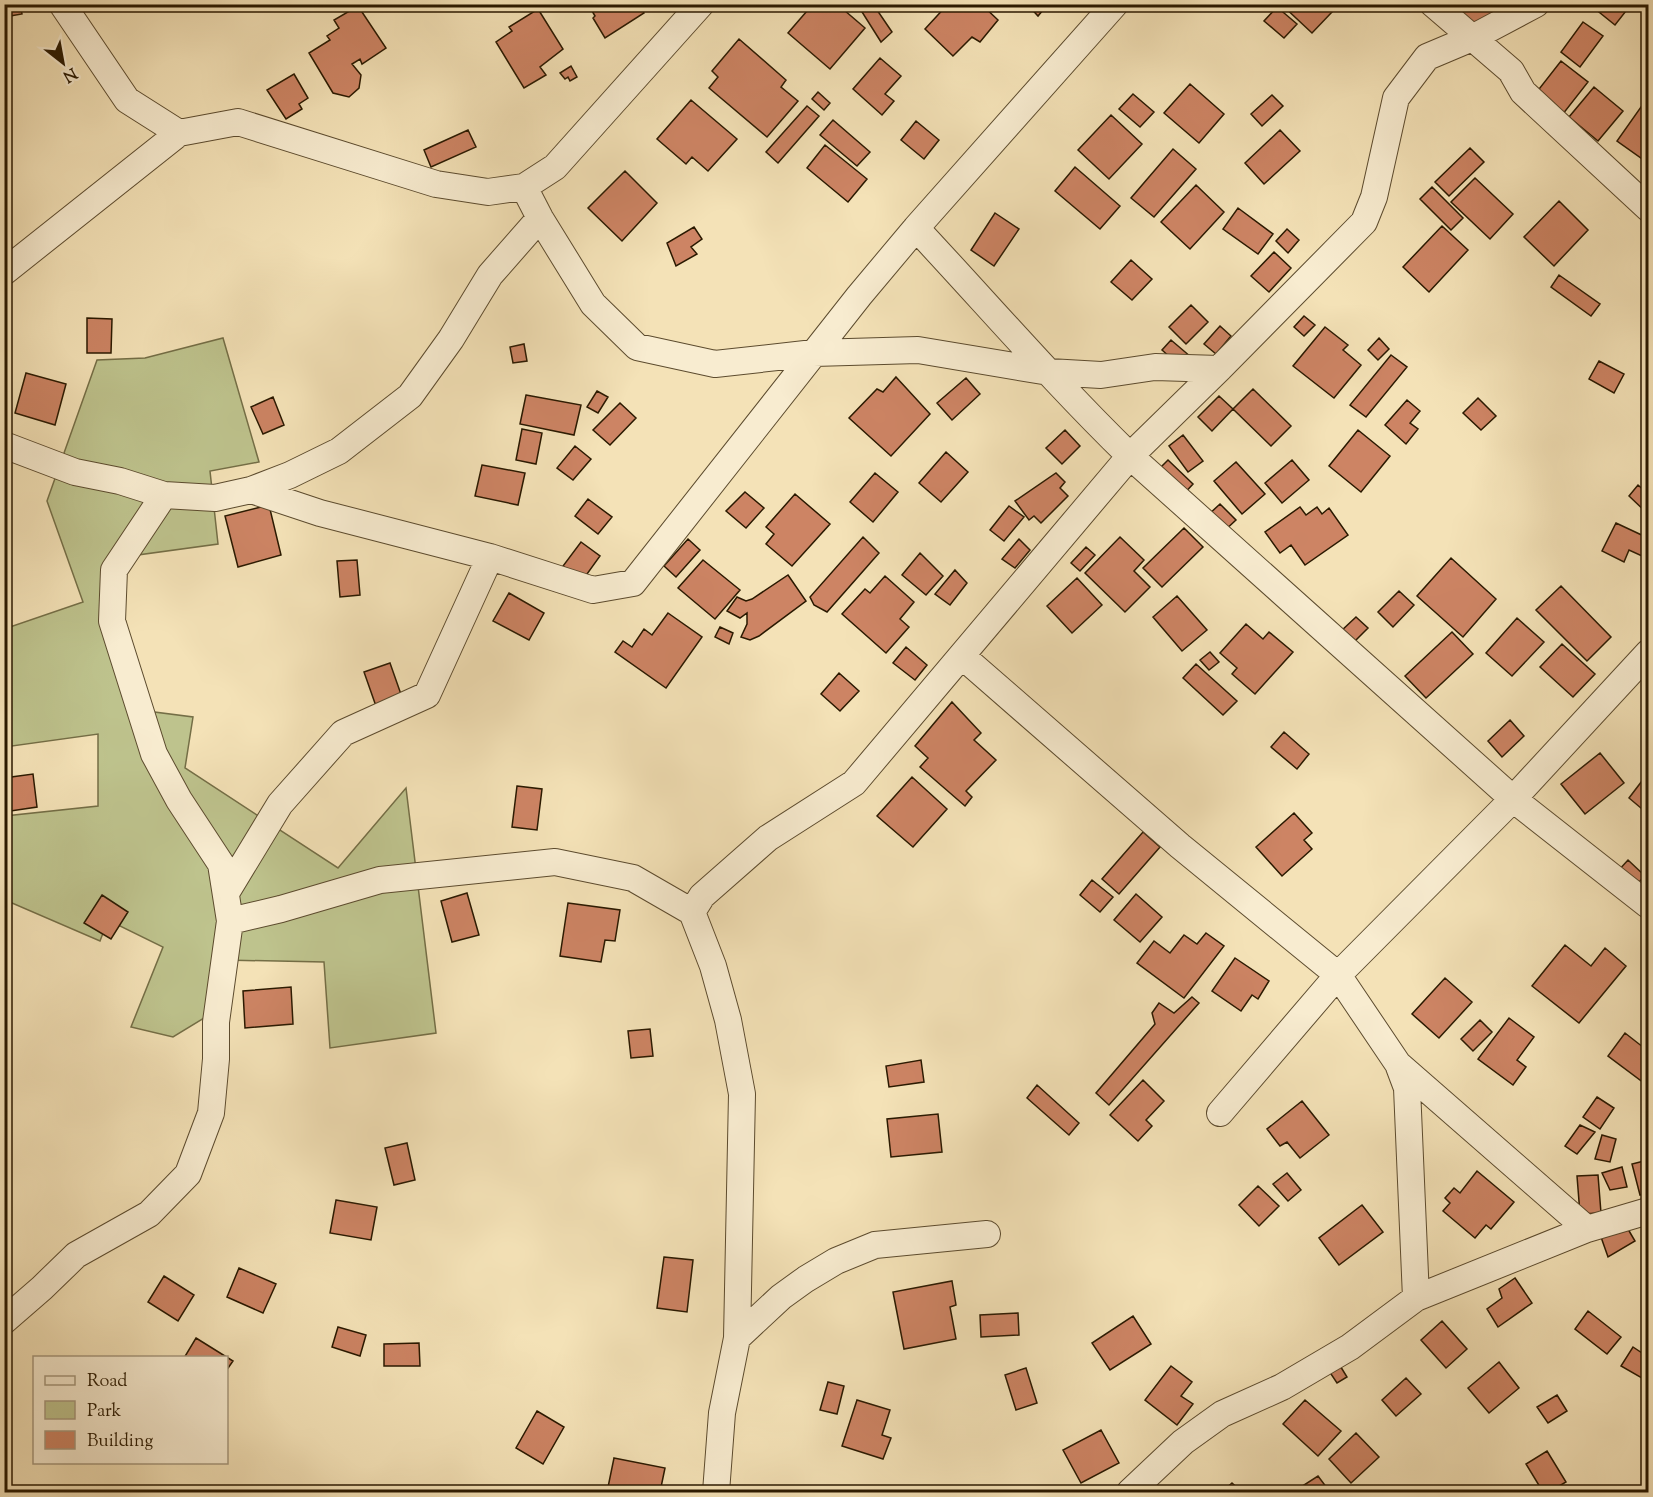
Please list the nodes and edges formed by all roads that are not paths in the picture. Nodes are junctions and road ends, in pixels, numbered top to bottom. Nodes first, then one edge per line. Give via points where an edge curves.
1 (62, 4) edge
2 (702, 4) edge
3 (1115, 4) edge
4 (1433, 4) edge
5 (1536, 4) edge
6 (1472, 38) junction
7 (179, 133) junction
8 (524, 187) junction
9 (1648, 208) edge
10 (540, 218) junction
11 (916, 228) junction
12 (4, 272) edge
13 (814, 353) junction
14 (1219, 369) junction
15 (1049, 372) junction
16 (4, 445) edge
17 (1130, 456) junction
18 (251, 490) junction
19 (164, 495) junction
20 (490, 557) junction
21 (1648, 653) edge
22 (962, 656) junction
23 (1513, 799) junction
24 (226, 893) junction
25 (1648, 905) edge
26 (692, 912) junction
27 (230, 921) junction
28 (1338, 975) junction
29 (1398, 1064) junction
30 (1221, 1113) dead end
31 (1648, 1211) edge
32 (1587, 1229) junction
33 (987, 1234) dead end
34 (1416, 1298) junction
35 (4, 1321) edge
36 (736, 1338) junction
37 (716, 1492) edge
38 (1130, 1492) edge

1 - 7 street via 128,100
2 - 8 street via 555,167
3 - 11 street
4 - 6 street
5 - 6 street
6 - 9 street via 1511,71 1523,92
6 - 14 street via 1426,57 1396,98 1374,197 1364,222
7 - 8 street via 238,122 436,184 488,192
7 - 12 street
8 - 10 street
10 - 13 street via 593,304 637,347 715,364
10 - 18 street via 490,275 410,396 339,451
11 - 13 street
11 - 15 street
13 - 15 street via 918,350
13 - 20 street via 633,583 593,590
14 - 15 street via 1155,367 1101,375
14 - 17 street
15 - 17 street
16 - 19 street via 75,472
17 - 22 street
17 - 23 street
18 - 19 street via 215,498
18 - 20 street via 320,513
19 - 24 street via 114,570 112,621 154,754 221,864
20 - 24 street via 428,695 343,733 280,804
21 - 23 street
22 - 26 street via 854,783 768,838 702,896
22 - 28 street via 1180,846
23 - 25 street
23 - 28 street
24 - 27 street
26 - 27 street via 633,878 555,862 381,880
26 - 36 street via 728,1020 742,1095
27 - 35 street via 216,1022 212,1113 188,1174 149,1214 76,1255
28 - 29 street
28 - 30 street
29 - 32 street
29 - 34 street via 1407,1088
31 - 32 street
32 - 34 street
33 - 36 street via 875,1245 836,1261 781,1297
34 - 38 street via 1340,1353 1282,1387 1222,1414 1183,1442
36 - 37 street via 722,1413

